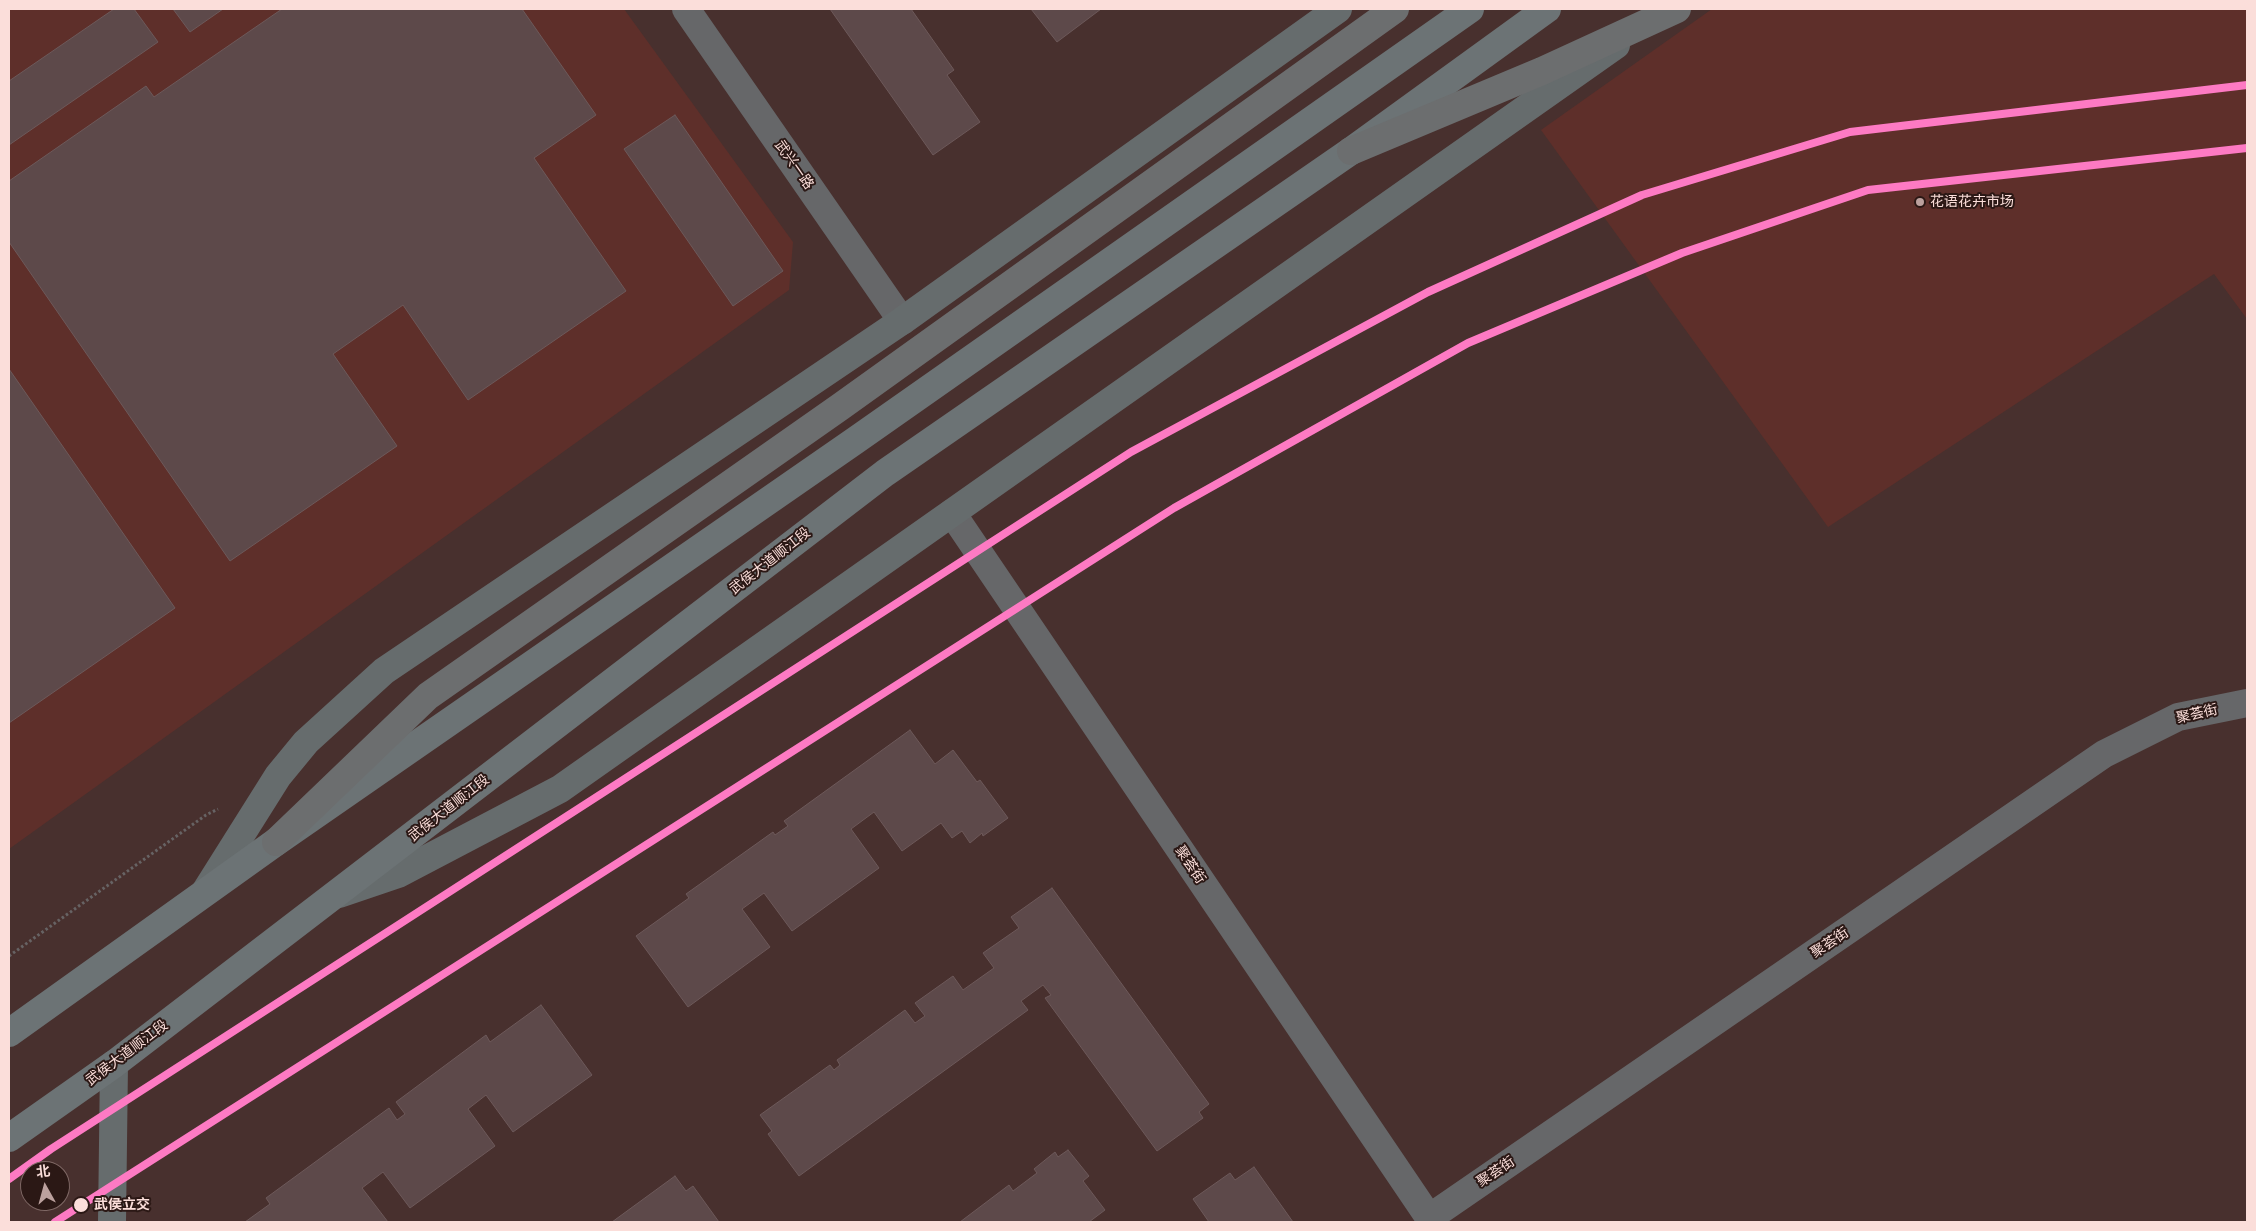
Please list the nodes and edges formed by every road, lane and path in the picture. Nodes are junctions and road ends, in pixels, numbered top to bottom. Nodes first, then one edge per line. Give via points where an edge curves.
1 (686, 9) edge
2 (1338, 9) edge
3 (1395, 9) edge
4 (1470, 9) edge
5 (1547, 9) edge
6 (1666, 9) edge
7 (1677, 9) edge
8 (1351, 151) junction
9 (902, 321) junction
10 (952, 513) junction
11 (2247, 703) edge
12 (222, 806) dead end
13 (276, 842) junction
14 (205, 892) junction
15 (335, 895) junction
16 (9, 956) edge
17 (9, 1033) edge
18 (114, 1064) junction
19 (9, 1138) edge
20 (1430, 1220) edge
21 (112, 1222) edge

1 - 9 street, 武兴一路
2 - 9 street
3 - 13 highway via 840,407 428,696
4 - 13 main road
5 - 8 main road, 武侯大道顺江段, bridge
6 - 10 street
7 - 8 highway, bridge via 1542,71
8 - 15 main road, 武侯大道顺江段 via 885,473
9 - 14 street via 384,671 306,742 278,776
10 - 15 street via 560,789 398,874
10 - 20 street, 聚荟街
11 - 20 street, 聚荟街 via 2178,717 2104,754
12 - 16 path
13 - 14 main road
14 - 17 main road
15 - 18 main road, 武侯大道顺江段
18 - 19 main road, 武侯大道顺江段
18 - 21 street

